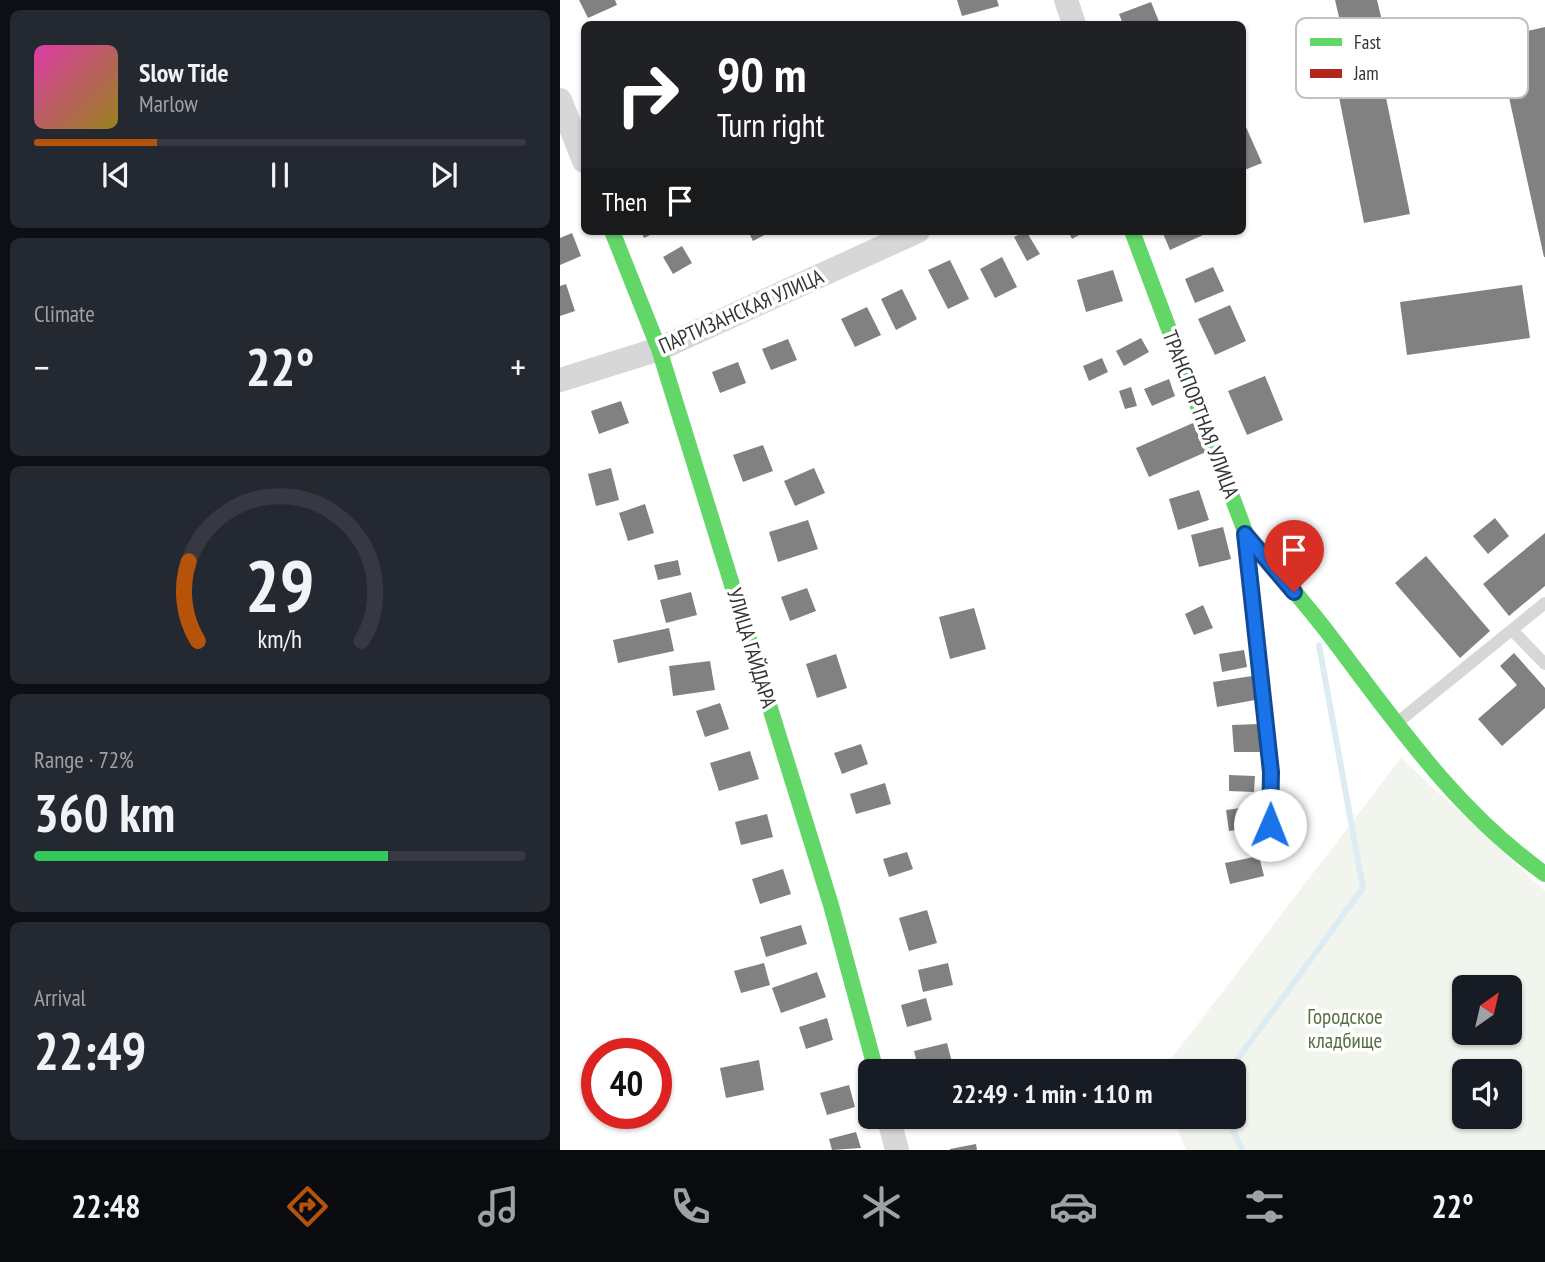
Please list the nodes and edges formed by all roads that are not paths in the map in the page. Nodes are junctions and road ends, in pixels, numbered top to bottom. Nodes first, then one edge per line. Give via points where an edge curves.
1 (1066, 0) edge
2 (1073, 21) edge
3 (560, 100) edge
4 (581, 153) edge
5 (614, 235) edge
6 (909, 235) edge
7 (1133, 235) edge
8 (659, 348) junction
9 (560, 380) edge
10 (1245, 534) junction
11 (1545, 603) edge
12 (1512, 630) junction
13 (1545, 664) edge
14 (1395, 725) junction
15 (1270, 852) dead end
16 (1545, 874) edge
17 (873, 1059) edge
18 (891, 1129) edge
19 (897, 1150) edge

1 - 2 street
3 - 4 street
5 - 8 street, УЛИЦА ГАЙДАРА
6 - 8 street, ПАРТИЗАНСКАЯ УЛИЦА
7 - 10 street, ТРАНСПОРТНАЯ УЛИЦА
8 - 9 street, ПАРТИЗАНСКАЯ УЛИЦА
8 - 17 street, УЛИЦА ГАЙДАРА via 831,905
10 - 14 street via 1326,631
10 - 15 street, ТРАНСПОРТНАЯ УЛИЦА via 1271,772
11 - 12 lane
12 - 13 lane
12 - 14 lane
14 - 16 street via 1433,774 1507,850
18 - 19 street

